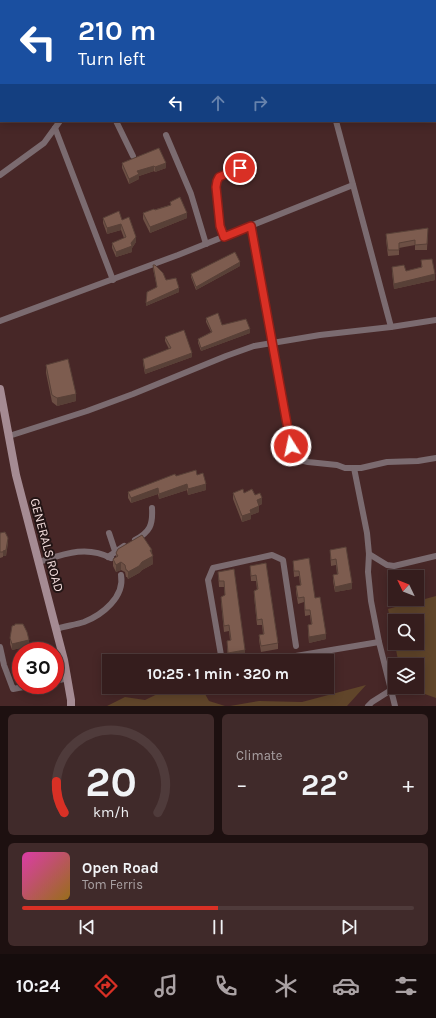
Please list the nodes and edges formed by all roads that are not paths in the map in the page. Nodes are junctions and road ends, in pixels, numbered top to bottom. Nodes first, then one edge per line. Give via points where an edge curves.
1 (59, 122) edge
2 (116, 122) edge
3 (336, 122) edge
4 (55, 128) junction
5 (166, 135) dead end
6 (133, 156) dead end
7 (240, 168) dead end
8 (0, 175) edge
9 (353, 185) junction
10 (251, 226) junction
11 (224, 237) junction
12 (206, 244) junction
13 (113, 280) junction
14 (436, 320) edge
15 (0, 321) edge
16 (390, 327) junction
17 (273, 343) junction
18 (0, 389) edge
19 (9, 436) junction
20 (436, 458) edge
21 (354, 468) junction
22 (152, 508) dead end
23 (109, 533) dead end
24 (115, 551) junction
25 (370, 554) junction
26 (436, 556) edge
27 (39, 562) junction
28 (121, 575) dead end
29 (56, 629) junction
30 (379, 642) junction
31 (296, 646) dead end
32 (0, 647) edge
33 (221, 654) edge
34 (308, 654) edge
35 (68, 678) junction
36 (64, 679) edge
37 (388, 681) edge
38 (12, 686) edge
39 (388, 691) edge
40 (391, 694) edge
41 (71, 706) edge
42 (368, 706) edge
43 (395, 706) edge

1 - 4 street
2 - 6 street
3 - 9 street
4 - 8 street via 44,143
4 - 13 street
5 - 12 street via 191,194
7 - 11 street via 219,177 217,181 220,226
9 - 10 street
9 - 16 street
10 - 11 street
10 - 17 street
11 - 12 street
12 - 13 street
13 - 15 street
14 - 16 street
16 - 17 street
17 - 19 street via 254,346 87,411
17 - 21 street via 291,446 295,454 300,460 308,462
18 - 19 street, GENERALS ROAD
19 - 27 street, GENERALS ROAD via 16,475
20 - 21 street
21 - 25 street
22 - 24 street via 148,530
23 - 24 street
24 - 27 street via 110,557 93,551 80,551
25 - 26 street via 387,565 394,566
25 - 30 street via 368,572
27 - 29 street, GENERALS ROAD
28 - 29 street via 121,588 105,609 83,622
29 - 35 street, GENERALS ROAD
30 - 34 street
30 - 37 street
31 - 33 street via 283,560 272,555 213,568 208,580
32 - 38 street
35 - 36 street
35 - 41 street, GENERALS ROAD
39 - 42 street
40 - 43 street

